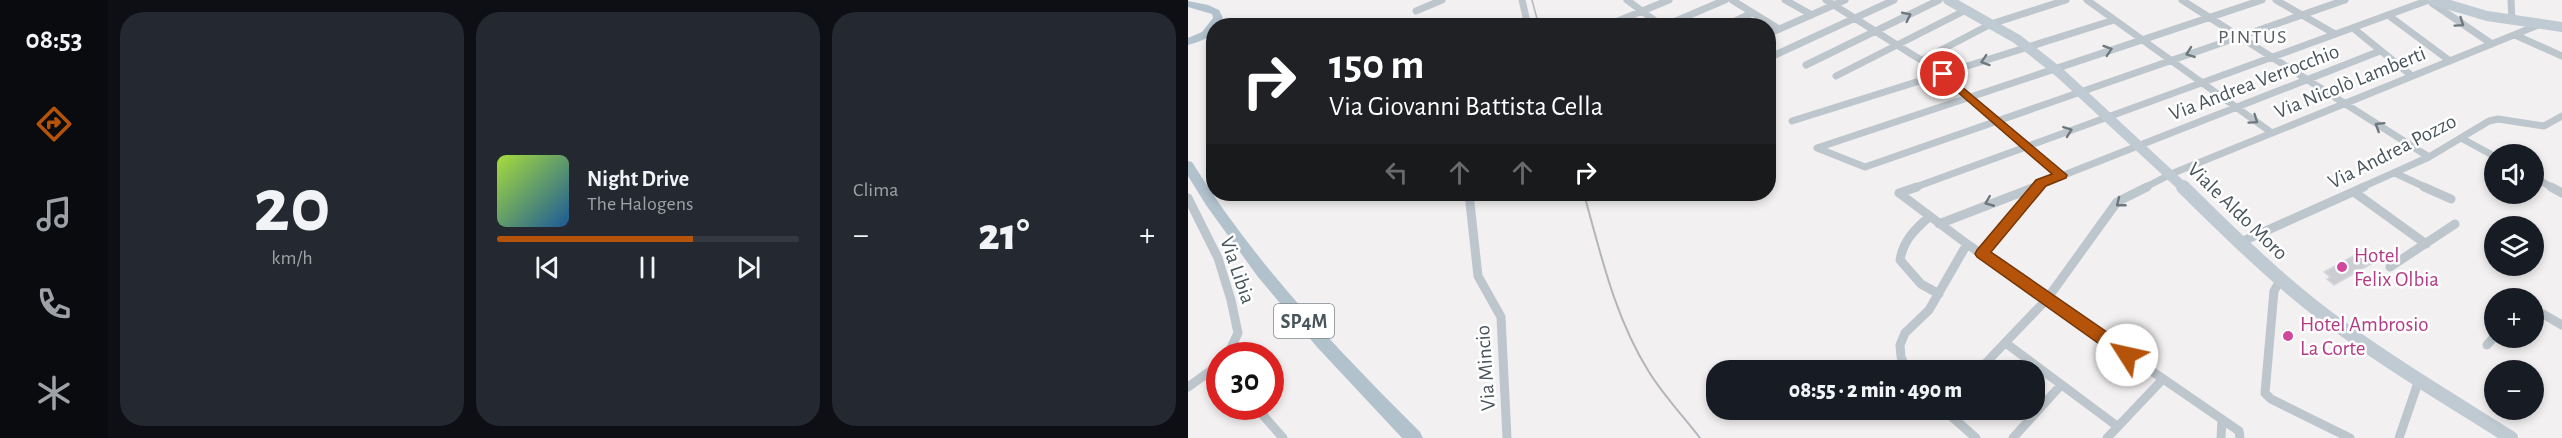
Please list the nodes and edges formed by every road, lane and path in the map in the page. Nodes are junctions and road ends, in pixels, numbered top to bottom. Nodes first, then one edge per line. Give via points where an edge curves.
1 (1442, 0) edge
2 (1522, 0) edge
3 (1627, 0) edge
4 (1669, 0) edge
5 (1725, 0) edge
6 (1732, 0) edge
7 (1785, 0) edge
8 (1826, 0) edge
9 (1845, 0) edge
10 (1894, 0) edge
11 (1940, 0) edge
12 (1948, 0) edge
13 (2066, 0) edge
14 (2087, 0) edge
15 (2182, 0) edge
16 (2262, 0) edge
17 (2276, 0) edge
18 (2345, 0) edge
19 (2511, 0) edge
20 (2430, 1) edge
21 (1188, 4) edge
22 (1834, 5) junction
23 (1966, 10) junction
24 (1416, 11) dead end
25 (1642, 11) junction
26 (1188, 13) edge
27 (1752, 13) junction
28 (1812, 15) junction
29 (2302, 15) junction
30 (2388, 15) junction
31 (2208, 17) junction
32 (1212, 18) edge
33 (1218, 18) edge
34 (1526, 18) edge
35 (1625, 18) edge
36 (1652, 18) edge
37 (1682, 18) edge
38 (1741, 18) edge
39 (1760, 18) edge
40 (1855, 18) junction
41 (2114, 20) junction
42 (2512, 20) junction
43 (1991, 24) junction
44 (2541, 24) junction
45 (1776, 27) edge
46 (2562, 27) edge
47 (1206, 28) edge
48 (2353, 28) junction
49 (1779, 29) junction
50 (1776, 30) edge
51 (1875, 31) junction
52 (1206, 34) edge
53 (2335, 34) junction
54 (2515, 35) junction
55 (2238, 36) junction
56 (2142, 39) junction
57 (1188, 41) edge
58 (2492, 44) junction
59 (1897, 45) junction
60 (2027, 47) junction
61 (2380, 51) junction
62 (1776, 55) edge
63 (2562, 56) edge
64 (2272, 57) junction
65 (1922, 60) junction
66 (2171, 60) junction
67 (2450, 61) junction
68 (1806, 65) dead end
69 (2053, 69) junction
70 (1943, 74) junction
71 (1836, 76) dead end
72 (2412, 76) junction
73 (2306, 79) junction
74 (2202, 82) junction
75 (2080, 91) junction
76 (1971, 96) junction
77 (2344, 103) junction
78 (2235, 106) junction
79 (2109, 116) junction
80 (2562, 116) edge
81 (1999, 120) junction
82 (1792, 121) dead end
83 (2272, 133) junction
84 (2461, 138) junction
85 (2139, 144) junction
86 (2028, 145) junction
87 (1817, 148) joint
88 (2484, 151) edge
89 (2429, 157) junction
90 (1188, 165) edge
91 (2394, 173) junction
92 (2171, 174) junction
93 (2061, 175) junction
94 (2041, 183) junction
95 (2544, 183) edge
96 (1206, 192) edge
97 (2354, 192) junction
98 (2013, 193) junction
99 (2562, 193) edge
100 (1188, 198) edge
101 (2451, 199) dead end
102 (1212, 201) edge
103 (1470, 201) edge
104 (2026, 202) junction
105 (1929, 217) junction
106 (1939, 224) junction
107 (2455, 224) dead end
108 (2241, 242) junction
109 (1967, 244) junction
110 (2426, 244) junction
111 (1982, 254) junction
112 (2391, 267) dead end
113 (2281, 279) junction
114 (1939, 294) junction
115 (2047, 299) junction
116 (2544, 315) edge
117 (2562, 325) edge
118 (1234, 342) edge
119 (2007, 344) junction
120 (1902, 360) edge
121 (1990, 360) edge
122 (1206, 374) edge
123 (2163, 379) junction
124 (2419, 380) junction
125 (2061, 385) junction
126 (1188, 387) edge
127 (1267, 420) edge
128 (1955, 420) edge
129 (2222, 420) junction
130 (2117, 426) junction
131 (1283, 438) edge
132 (1414, 438) edge
133 (1507, 438) edge
134 (1976, 438) edge
135 (2013, 438) edge
136 (2107, 438) edge
137 (2221, 438) edge
138 (2240, 438) edge
139 (2350, 438) edge
140 (2399, 438) edge
141 (2511, 438) edge

1 - 24 street
2 - 34 street
3 - 25 street
4 - 25 street
5 - 37 street
6 - 27 street
7 - 28 street
8 - 22 street
9 - 22 street
10 - 40 street
51 -> 11 street
12 - 23 main road, Viale Aldo Moro
13 - 43 street
14 - 41 street
15 - 31 street
16 - 31 street
17 - 29 street
18 - 29 street
19 - 42 street
20 - 30 street
20 - 42 main road
20 -> 58 street
21 - 33 main road via 1206,7 1216,12
22 - 28 street
22 - 40 street
23 - 43 main road, Viale Aldo Moro
23 - 59 street
25 - 35 street
25 - 36 street
26 - 32 main road via 1208,11
27 - 38 street
27 - 39 street
28 - 49 street
29 - 53 street
29 - 55 street
30 - 48 street
30 - 67 street
31 - 55 street
31 - 56 street
40 - 51 street
40 - 62 street
41 - 56 street
41 - 60 street
42 - 44 main road
43 - 60 main road, Viale Aldo Moro
43 - 65 street
44 - 46 main road
44 - 54 street, Via Nicolò Lamberti
45 - 49 street
47 - 57 main road
48 - 53 street
48 - 61 street
49 - 50 street
51 - 59 street
51 - 68 street
52 - 57 main road
53 - 64 street
54 - 58 street, Via Nicolò Lamberti
54 - 63 street
55 - 64 street
55 -> 66 street
56 - 66 street
69 -> 56 street
58 - 67 street, Via Nicolò Lamberti
59 - 65 street
59 - 71 street
60 - 69 main road, Viale Aldo Moro
60 -> 70 street
61 - 72 street
61 - 73 street, Via Andrea Verrocchio
64 - 73 street
64 - 74 street
65 - 70 street
66 - 74 street
66 - 75 street
67 - 72 street, Via Nicolò Lamberti
69 - 75 main road, Viale Aldo Moro
69 - 76 street
70 - 76 street
70 - 82 street
72 - 77 street, Via Nicolò Lamberti
73 - 77 street
73 - 78 street, Via Andrea Verrocchio
74 - 78 street
74 - 79 street
75 - 79 main road, Viale Aldo Moro
75 - 81 street
76 - 81 street
76 - 87 street
77 - 83 street, Via Nicolò Lamberti
89 -> 77 street
78 -> 83 street
78 - 85 street, Via Andrea Verrocchio
79 - 85 main road, Viale Aldo Moro
86 -> 79 street
80 - 84 street, Via Andrea Pozzo via 2544,126 2494,119
81 - 86 street
81 - 87 street via 1865,167
83 - 92 street, Via Nicolò Lamberti
84 - 88 street
84 - 89 street, Via Andrea Pozzo
85 - 92 main road, Viale Aldo Moro
85 - 93 street, Via Andrea Verrocchio
86 - 93 street
86 - 105 street via 1899,194
89 - 91 street, Via Andrea Pozzo
90 - 96 main road, SP4M
91 - 97 street, Via Andrea Pozzo
91 - 101 street
92 - 108 main road, Viale Aldo Moro
92 -> 115 street, Via Nicolò Lamberti via 2117,202
93 - 94 street, Via Andrea Verrocchio
94 - 98 street, Via Andrea Verrocchio
94 - 104 street
95 - 99 street
97 - 108 street, Via Andrea Pozzo
97 - 110 street
98 - 104 street
98 -> 106 street, Via Andrea Verrocchio
100 - 118 street, Via Libia via 1218,258 1238,333
102 - 132 main road, SP4M via 1268,278
103 - 133 street, Via Mincio via 1478,276 1501,317
104 - 111 street
105 - 106 street
105 - 114 street via 1918,225 1901,249 1900,260 1921,284
106 - 109 street
107 - 110 street
108 - 113 main road, Viale Aldo Moro
109 - 111 street
109 - 114 street
110 - 112 street
111 - 115 street
113 - 124 main road, Viale Aldo Moro via 2375,353
113 - 139 street via 2274,291 2265,393
114 - 120 street via 1905,333 1900,345
115 - 119 street, Via Nicolò Lamberti
115 - 123 street
116 - 117 street
119 - 121 street, Via Nicolò Lamberti
119 - 125 street
122 - 126 street
123 - 129 street
123 - 130 street
124 - 140 street
124 - 141 main road, Viale Aldo Moro
125 - 130 street
125 - 135 street
127 - 131 street
128 - 134 street
129 - 137 street
129 - 138 street via 2239,432
130 - 136 street

